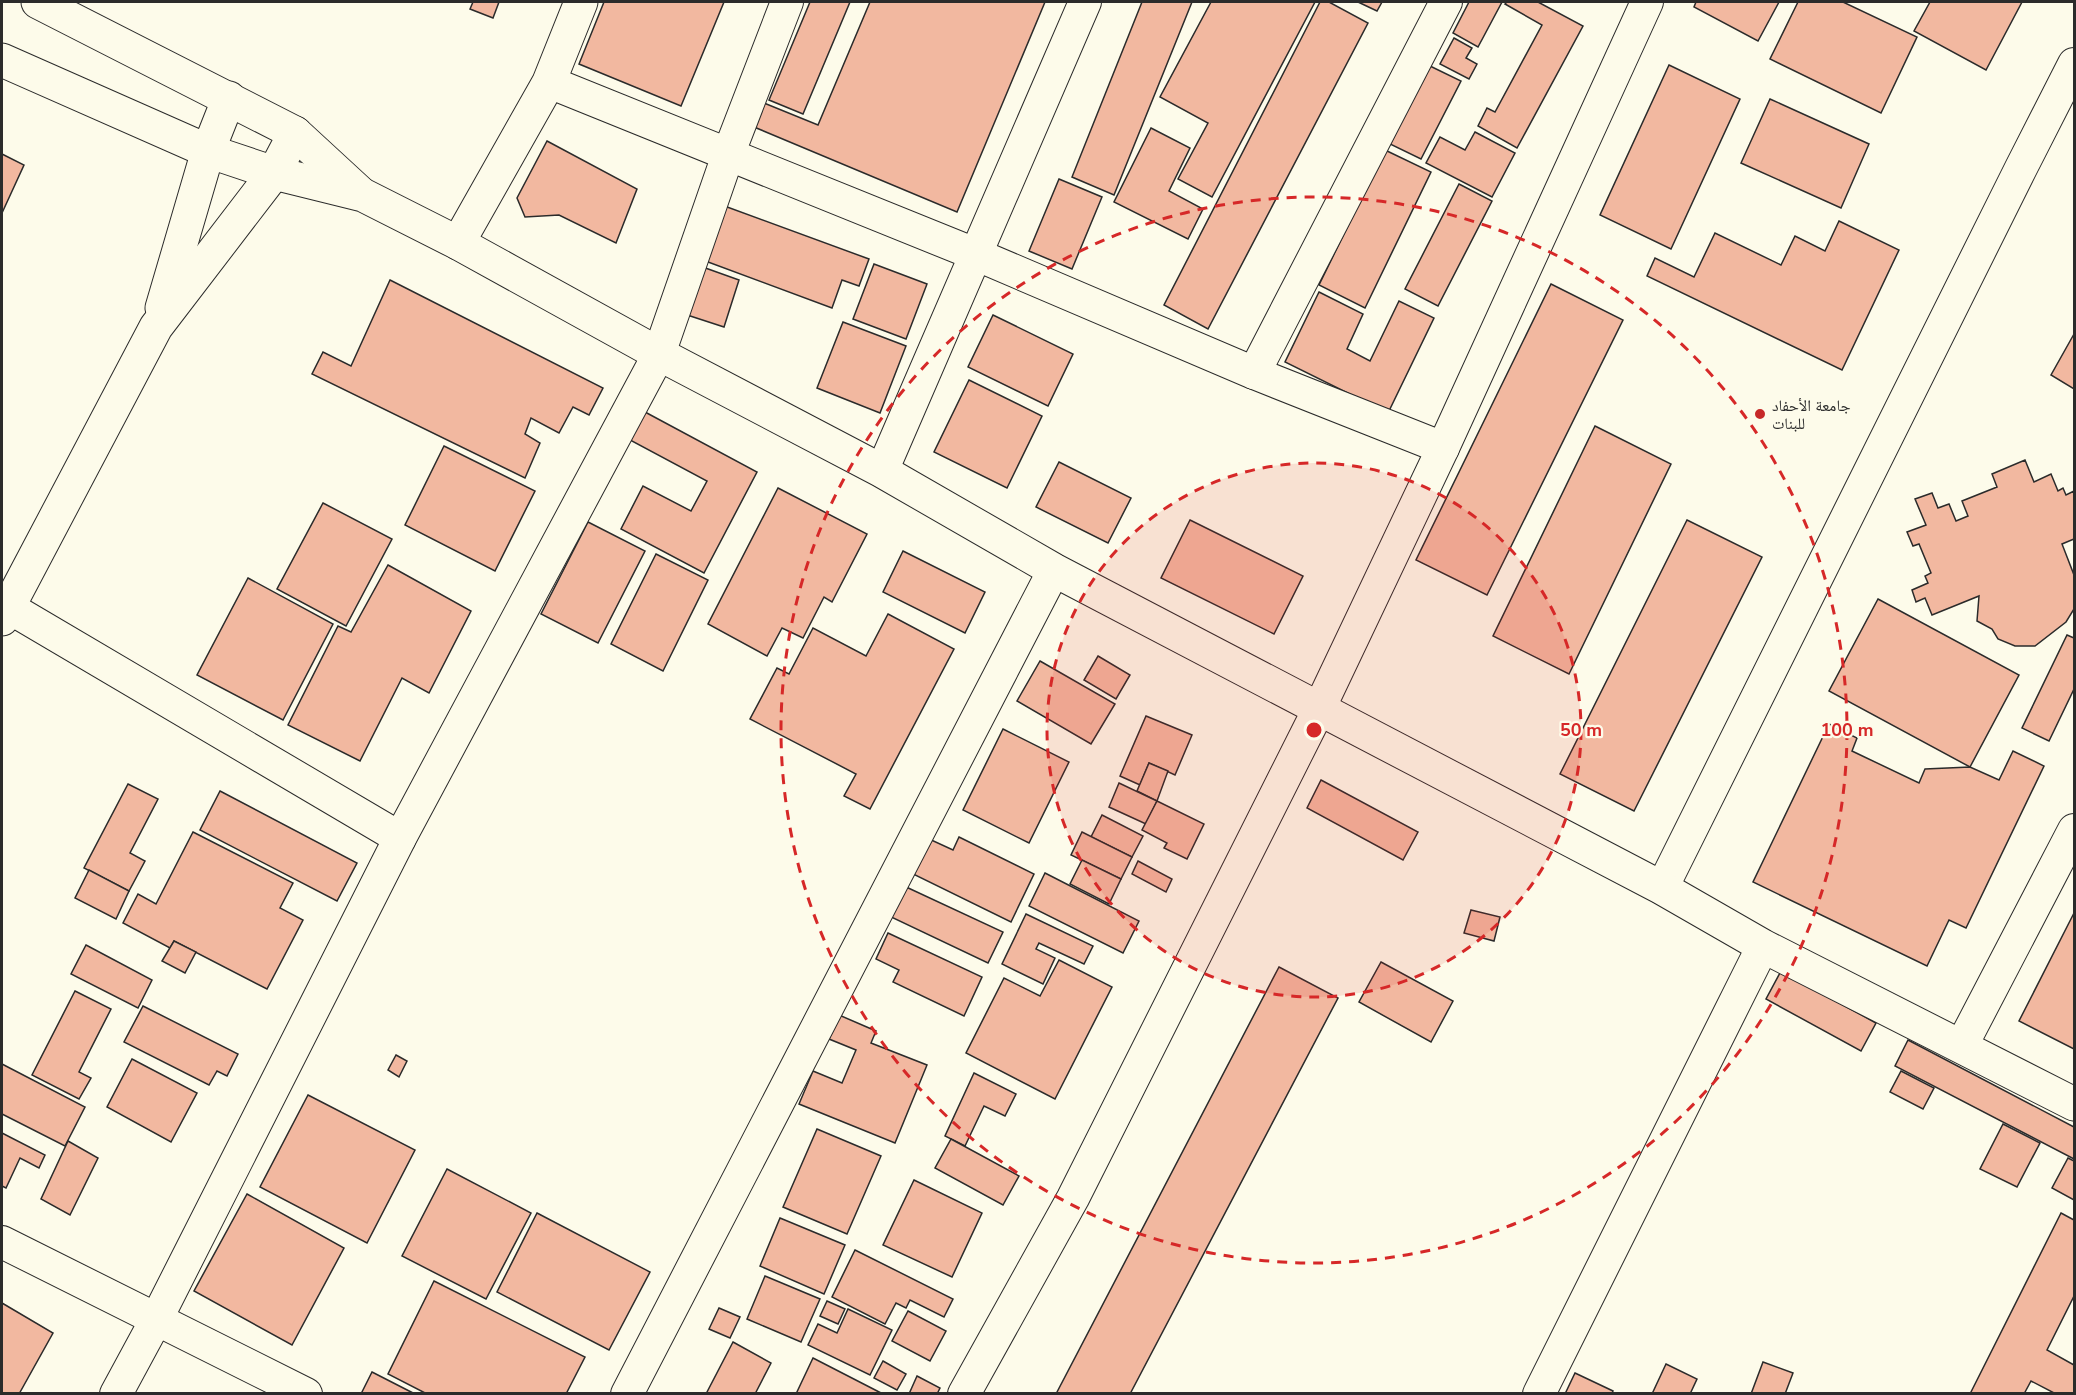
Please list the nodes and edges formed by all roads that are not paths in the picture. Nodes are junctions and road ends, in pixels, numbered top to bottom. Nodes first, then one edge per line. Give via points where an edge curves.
1 (38, 2) edge
2 (581, 2) edge
3 (787, 2) edge
4 (1085, 2) edge
5 (1446, 2) edge
6 (1647, 2) edge
7 (2, 60) edge
8 (2074, 64) edge
9 (549, 82) junction
10 (229, 98) junction
11 (295, 133) junction
12 (208, 151) junction
13 (728, 155) junction
14 (274, 173) junction
15 (363, 195) junction
16 (458, 243) junction
17 (975, 254) junction
18 (156, 327) junction
19 (659, 354) junction
20 (1254, 373) junction
21 (1443, 448) junction
22 (882, 471) junction
23 (1054, 570) junction
24 (5, 613) edge
25 (1319, 709) junction
26 (2074, 830) edge
27 (400, 838) junction
28 (1662, 888) junction
29 (1763, 946) junction
30 (1962, 1046) junction
31 (2074, 1104) edge
32 (2, 1242) edge
33 (156, 1320) junction
34 (116, 1394) edge
35 (306, 1394) edge
36 (627, 1394) edge
37 (964, 1394) edge
38 (1539, 1394) edge

1 - 10 street
2 - 9 street
3 - 13 street
4 - 17 street
5 - 20 street
6 - 21 street
7 - 12 street
8 - 28 street
9 - 13 street
9 - 16 street
10 - 11 street
10 - 12 street
11 - 14 street
11 - 15 street
12 - 14 street
12 - 18 street
13 - 17 street
13 - 19 street
14 - 15 street
14 - 18 street
15 - 16 street
16 - 19 street
17 - 20 street
17 - 22 street
18 - 24 street
19 - 22 street
19 - 27 street
20 - 21 street
21 - 25 street
22 - 23 street
23 - 25 street
23 - 36 street
24 - 27 street
25 - 28 street
25 - 37 street via 1073,1198
26 - 30 street
27 - 33 street
28 - 29 street
29 - 30 street
29 - 38 street
30 - 31 street
32 - 33 street
33 - 34 street
33 - 35 street

